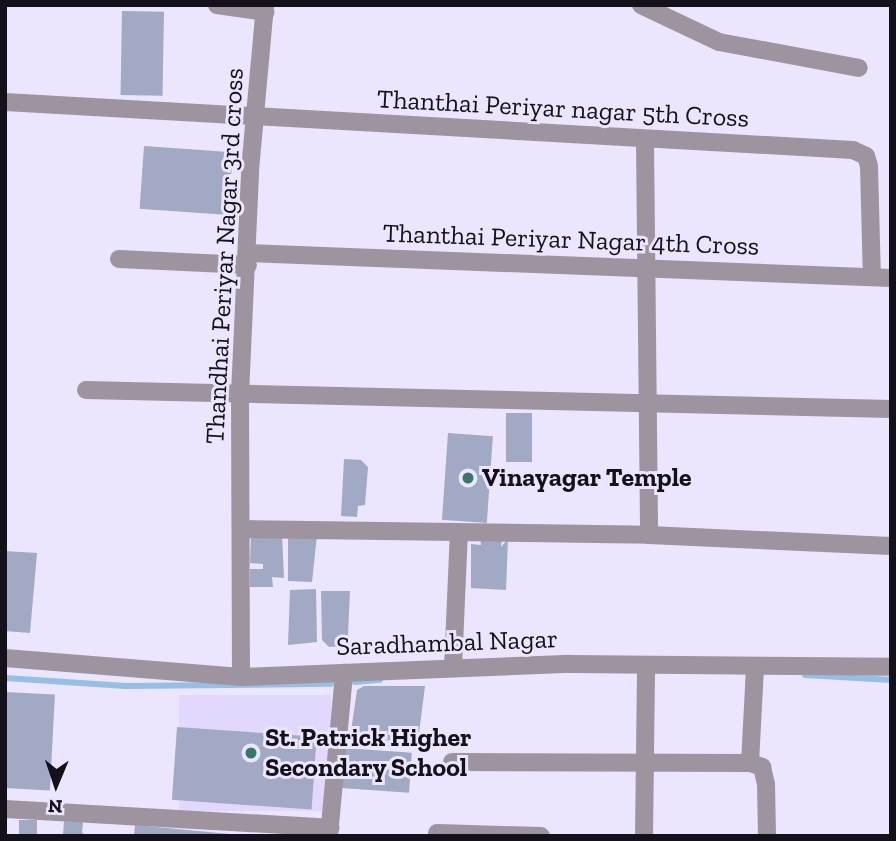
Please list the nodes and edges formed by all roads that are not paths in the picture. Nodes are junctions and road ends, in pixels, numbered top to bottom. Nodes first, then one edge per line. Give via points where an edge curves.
1 (217, 5) edge
2 (640, 5) edge
3 (646, 6) edge
4 (265, 8) edge
5 (859, 68) dead end
6 (5, 102) edge
7 (255, 116) junction
8 (645, 142) junction
9 (119, 259) dead end
10 (249, 259) junction
11 (650, 270) junction
12 (872, 277) junction
13 (891, 278) edge
14 (86, 390) dead end
15 (240, 394) junction
16 (650, 401) junction
17 (891, 409) edge
18 (244, 530) junction
19 (459, 533) junction
20 (649, 535) junction
21 (891, 546) edge
22 (5, 658) edge
23 (646, 665) junction
24 (755, 666) junction
25 (891, 667) edge
26 (453, 668) junction
27 (344, 673) junction
28 (241, 677) junction
29 (452, 762) dead end
30 (750, 763) junction
31 (646, 764) junction
32 (5, 809) edge
33 (330, 832) edge
34 (437, 833) dead end
35 (541, 836) edge
36 (644, 836) edge
37 (767, 836) edge

1 - 4 street
2 - 3 street
3 - 5 street via 719,43
4 - 7 street, Thandhai Periyar Nagar 3rd cross
6 - 7 street, Thanthai Periyar nagar 5th Cross
7 - 8 street, Thanthai Periyar nagar 5th Cross
7 - 10 street, Thandhai Periyar Nagar 3rd cross
8 - 11 street
8 - 12 street, Thanthai Periyar nagar 5th Cross via 853,150 866,156
9 - 10 street, Thanthai Periyar Nagar 4th Cross
10 - 11 street, Thanthai Periyar Nagar 4th Cross
10 - 15 street, Thandhai Periyar Nagar 3rd cross
11 - 12 street, Thanthai Periyar Nagar 4th Cross
11 - 16 street
12 - 13 street, Thanthai Periyar Nagar 4th Cross
14 - 15 street
15 - 16 street
15 - 18 street, Thandhai Periyar Nagar 3rd cross
16 - 17 street
16 - 20 street
18 - 19 street
18 - 28 street, Thandhai Periyar Nagar 3rd cross
19 - 20 street
19 - 26 street
20 - 21 street
22 - 28 street, Saradhambal Nagar
23 - 24 street, Saradhambal Nagar
23 - 26 street, Saradhambal Nagar
23 - 31 street
24 - 25 street, Saradhambal Nagar
24 - 30 street
26 - 27 street, Saradhambal Nagar
27 - 28 street, Saradhambal Nagar
27 - 33 street
29 - 31 street
30 - 31 street
30 - 37 street via 762,767 766,784
31 - 36 street
32 - 33 street
34 - 35 street

